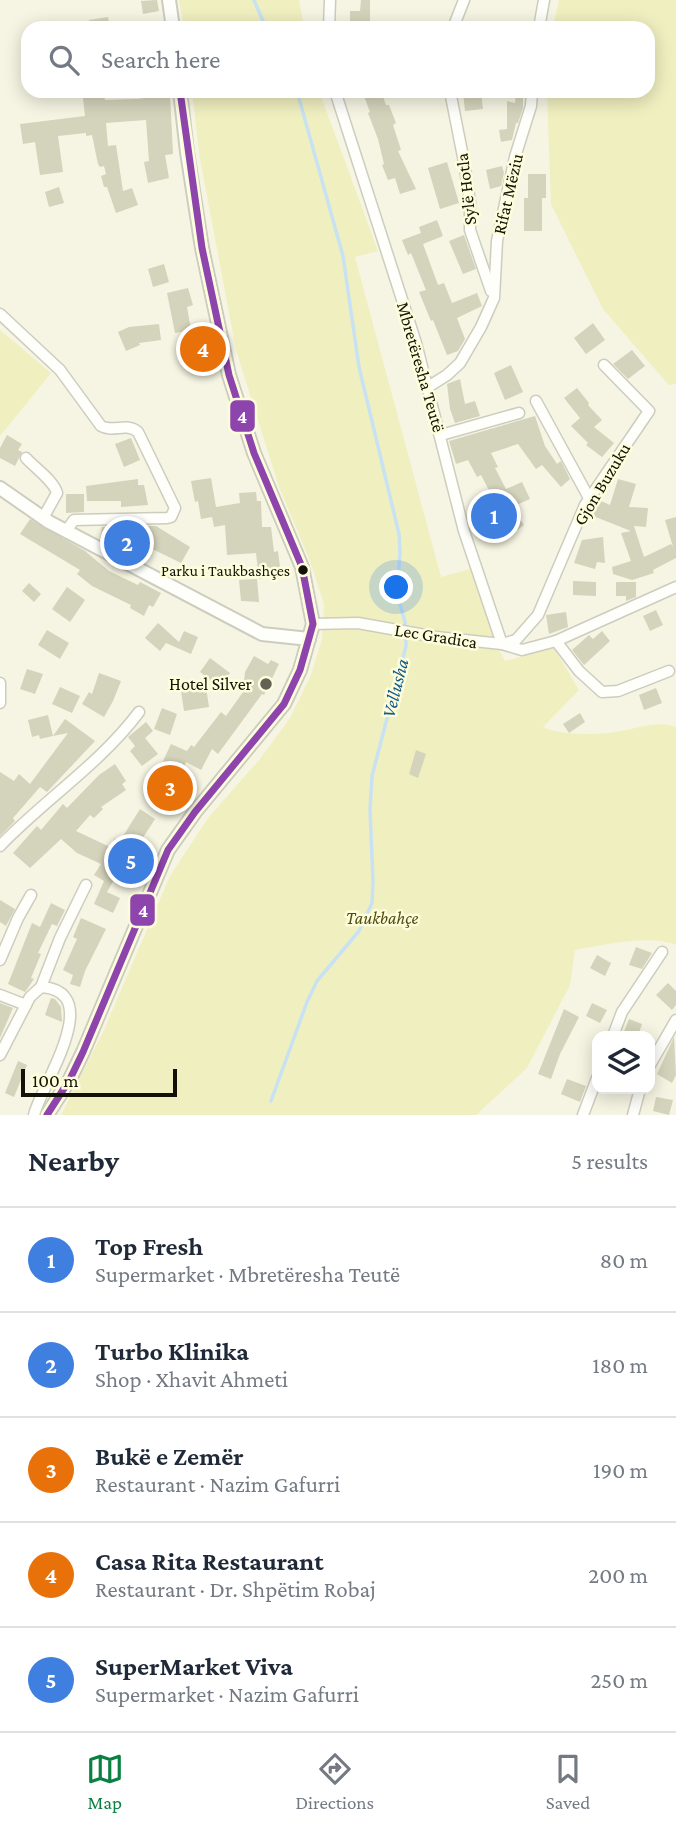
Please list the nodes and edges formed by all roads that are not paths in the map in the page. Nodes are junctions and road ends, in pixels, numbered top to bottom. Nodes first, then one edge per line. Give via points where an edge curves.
1 (169, 0) edge
2 (330, 0) edge
3 (464, 0) edge
4 (544, 0) edge
5 (172, 21) edge
6 (329, 21) edge
7 (456, 21) edge
8 (540, 21) edge
9 (181, 98) edge
10 (337, 98) edge
11 (451, 98) edge
12 (532, 98) edge
13 (494, 298) junction
14 (0, 314) edge
15 (604, 365) dead end
16 (428, 387) junction
17 (536, 401) dead end
18 (519, 413) dead end
19 (441, 435) junction
20 (26, 458) dead end
21 (0, 488) edge
22 (589, 498) junction
23 (43, 518) junction
24 (66, 531) junction
25 (676, 587) edge
26 (313, 624) junction
27 (309, 639) junction
28 (556, 641) junction
29 (502, 644) junction
30 (669, 671) dead end
31 (0, 683) edge
32 (0, 703) edge
33 (139, 712) dead end
34 (0, 846) edge
35 (86, 885) dead end
36 (31, 895) dead end
37 (662, 952) dead end
38 (0, 960) edge
39 (41, 987) junction
40 (0, 995) edge
41 (26, 1005) junction
42 (676, 1020) edge
43 (615, 1031) edge
44 (0, 1055) edge
45 (655, 1056) edge
46 (592, 1091) edge
47 (639, 1094) edge
48 (34, 1115) edge
49 (47, 1115) edge
50 (583, 1115) edge
51 (633, 1115) edge

1 - 5 street
2 - 6 street
3 - 7 street
4 - 8 street
9 - 26 street via 202,248 229,375 254,453 298,558
10 - 16 street, Mbretëresha Teutë
11 - 13 street, Sylë Hotla via 470,202 470,230
12 - 13 street, Rifat Mëziu via 497,241
13 - 16 street via 460,363
14 - 24 street via 60,370 101,426 138,432 175,508 167,518 74,520
15 - 22 street, Gjon Buzuku via 649,411
16 - 19 street, Mbretëresha Teutë
17 - 22 street
18 - 19 street
19 - 29 street, Mbretëresha Teutë via 464,531
20 - 23 street via 55,485 57,493
21 - 23 street
22 - 29 street, Gjon Buzuku via 538,615 516,640
23 - 24 street
24 - 27 street via 262,634
25 - 28 street, Lec Gradica
26 - 27 street
26 - 29 street, Lec Gradica via 358,623
27 - 49 street via 284,704 168,850 83,1052
28 - 29 street, Lec Gradica via 522,650
28 - 30 street via 602,692 618,691
31 - 32 street
33 - 34 street via 110,746
35 - 39 street
36 - 38 street
37 - 43 street via 622,1012
39 - 41 street
39 - 48 street via 60,994 71,1017
40 - 41 street
41 - 44 street
42 - 45 street
46 - 50 street
47 - 51 street

